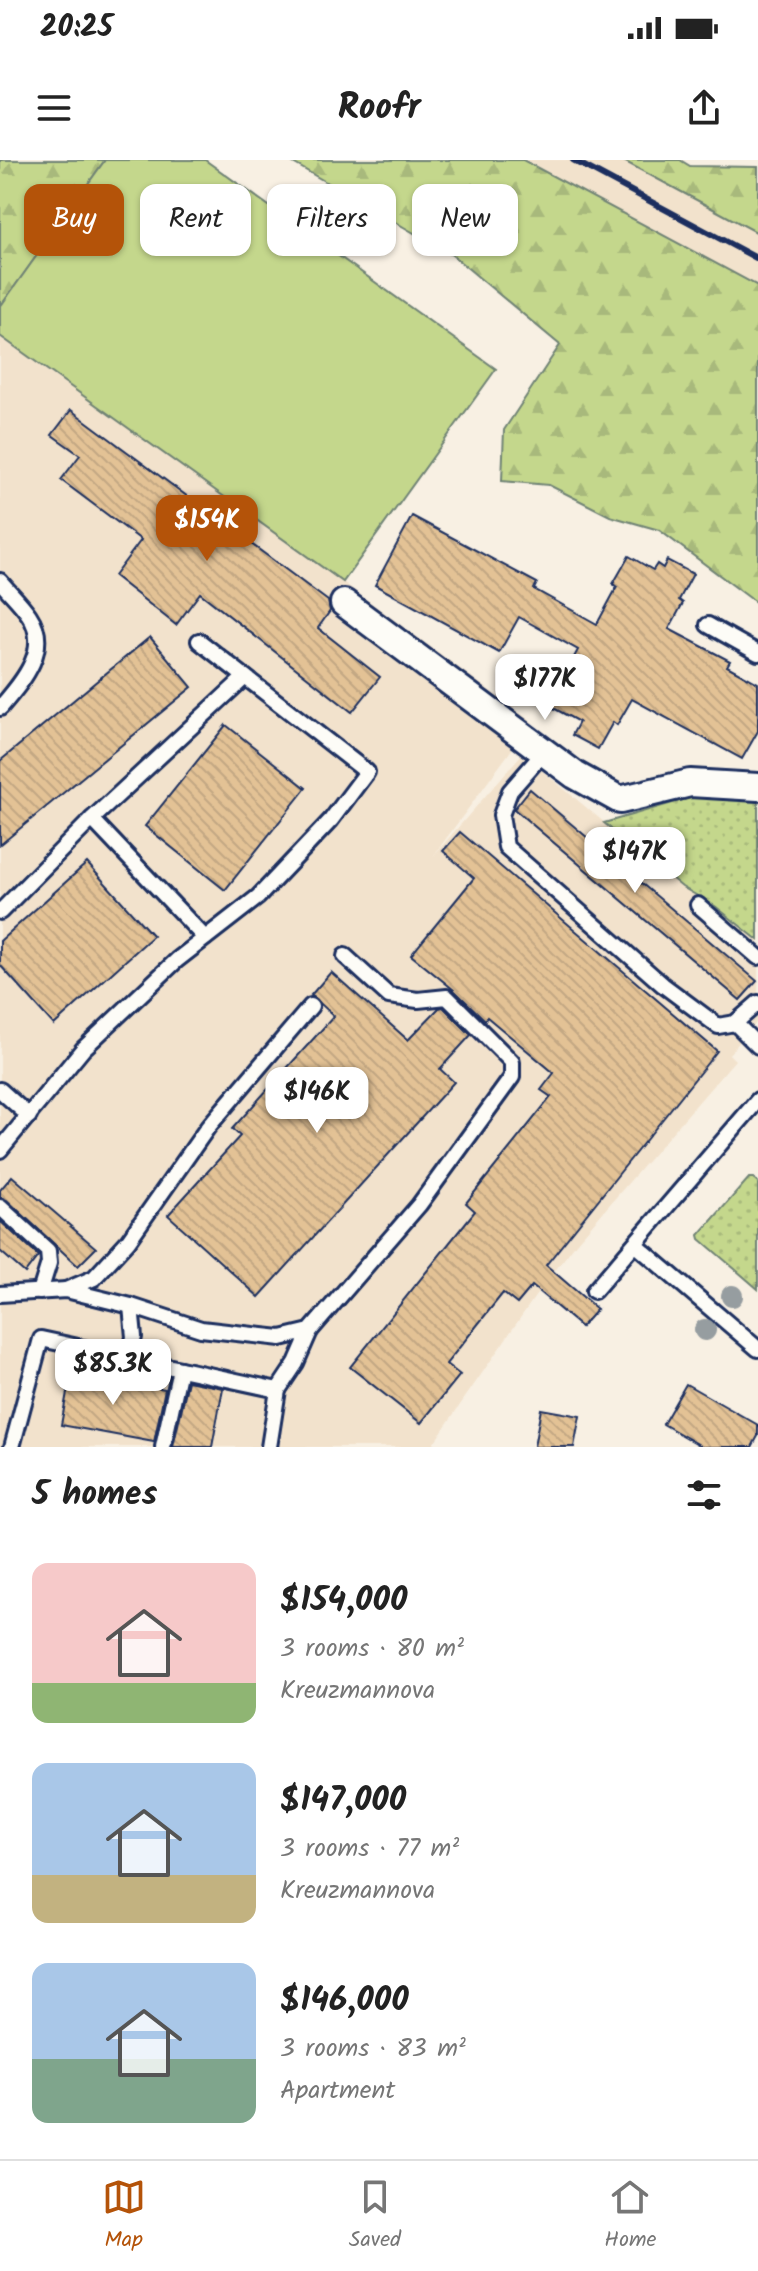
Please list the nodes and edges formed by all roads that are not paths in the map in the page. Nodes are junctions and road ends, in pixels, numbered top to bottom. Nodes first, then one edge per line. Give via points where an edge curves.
1 (0, 581) edge
2 (344, 603) dead end
3 (708, 625) dead end
4 (199, 641) dead end
5 (758, 653) edge
6 (245, 677) junction
7 (0, 708) edge
8 (544, 752) junction
9 (758, 787) edge
10 (92, 819) junction
11 (698, 905) dead end
12 (0, 912) edge
13 (205, 938) junction
14 (345, 956) dead end
15 (758, 957) edge
16 (758, 1003) edge
17 (311, 1006) dead end
18 (735, 1023) junction
19 (758, 1046) edge
20 (0, 1090) edge
21 (758, 1100) edge
22 (29, 1116) junction
23 (0, 1150) edge
24 (0, 1207) edge
25 (635, 1244) junction
26 (66, 1290) junction
27 (594, 1291) dead end
28 (40, 1292) junction
29 (0, 1294) edge
30 (131, 1306) junction
31 (310, 1331) junction
32 (758, 1349) edge
33 (129, 1358) junction
34 (180, 1369) junction
35 (278, 1390) junction
36 (12, 1447) edge
37 (163, 1447) edge
38 (269, 1447) edge

1 - 7 lane via 30,616 39,641 28,675
2 - 8 street
3 - 5 lane
4 - 6 lane
6 - 10 lane
6 - 13 lane via 367,772 331,820 258,897
8 - 9 street via 620,800 690,783
8 - 18 lane via 510,791 501,815 506,847 663,985 718,1026
10 - 12 lane
10 - 13 lane
11 - 15 lane
13 - 22 lane via 83,1049
14 - 31 lane via 389,996 447,997 512,1062 512,1077 419,1205
16 - 18 lane
17 - 26 lane via 208,1127 128,1241 94,1278
18 - 19 lane
20 - 22 lane
21 - 25 lane
22 - 23 lane
24 - 28 lane via 48,1251
25 - 27 lane
25 - 32 lane
26 - 28 lane
26 - 30 lane
28 - 29 lane
30 - 31 lane via 201,1329 281,1338
30 - 33 lane via 134,1337
31 - 35 lane
33 - 34 lane
33 - 36 lane via 41,1339
34 - 35 lane
34 - 37 lane
35 - 38 lane

